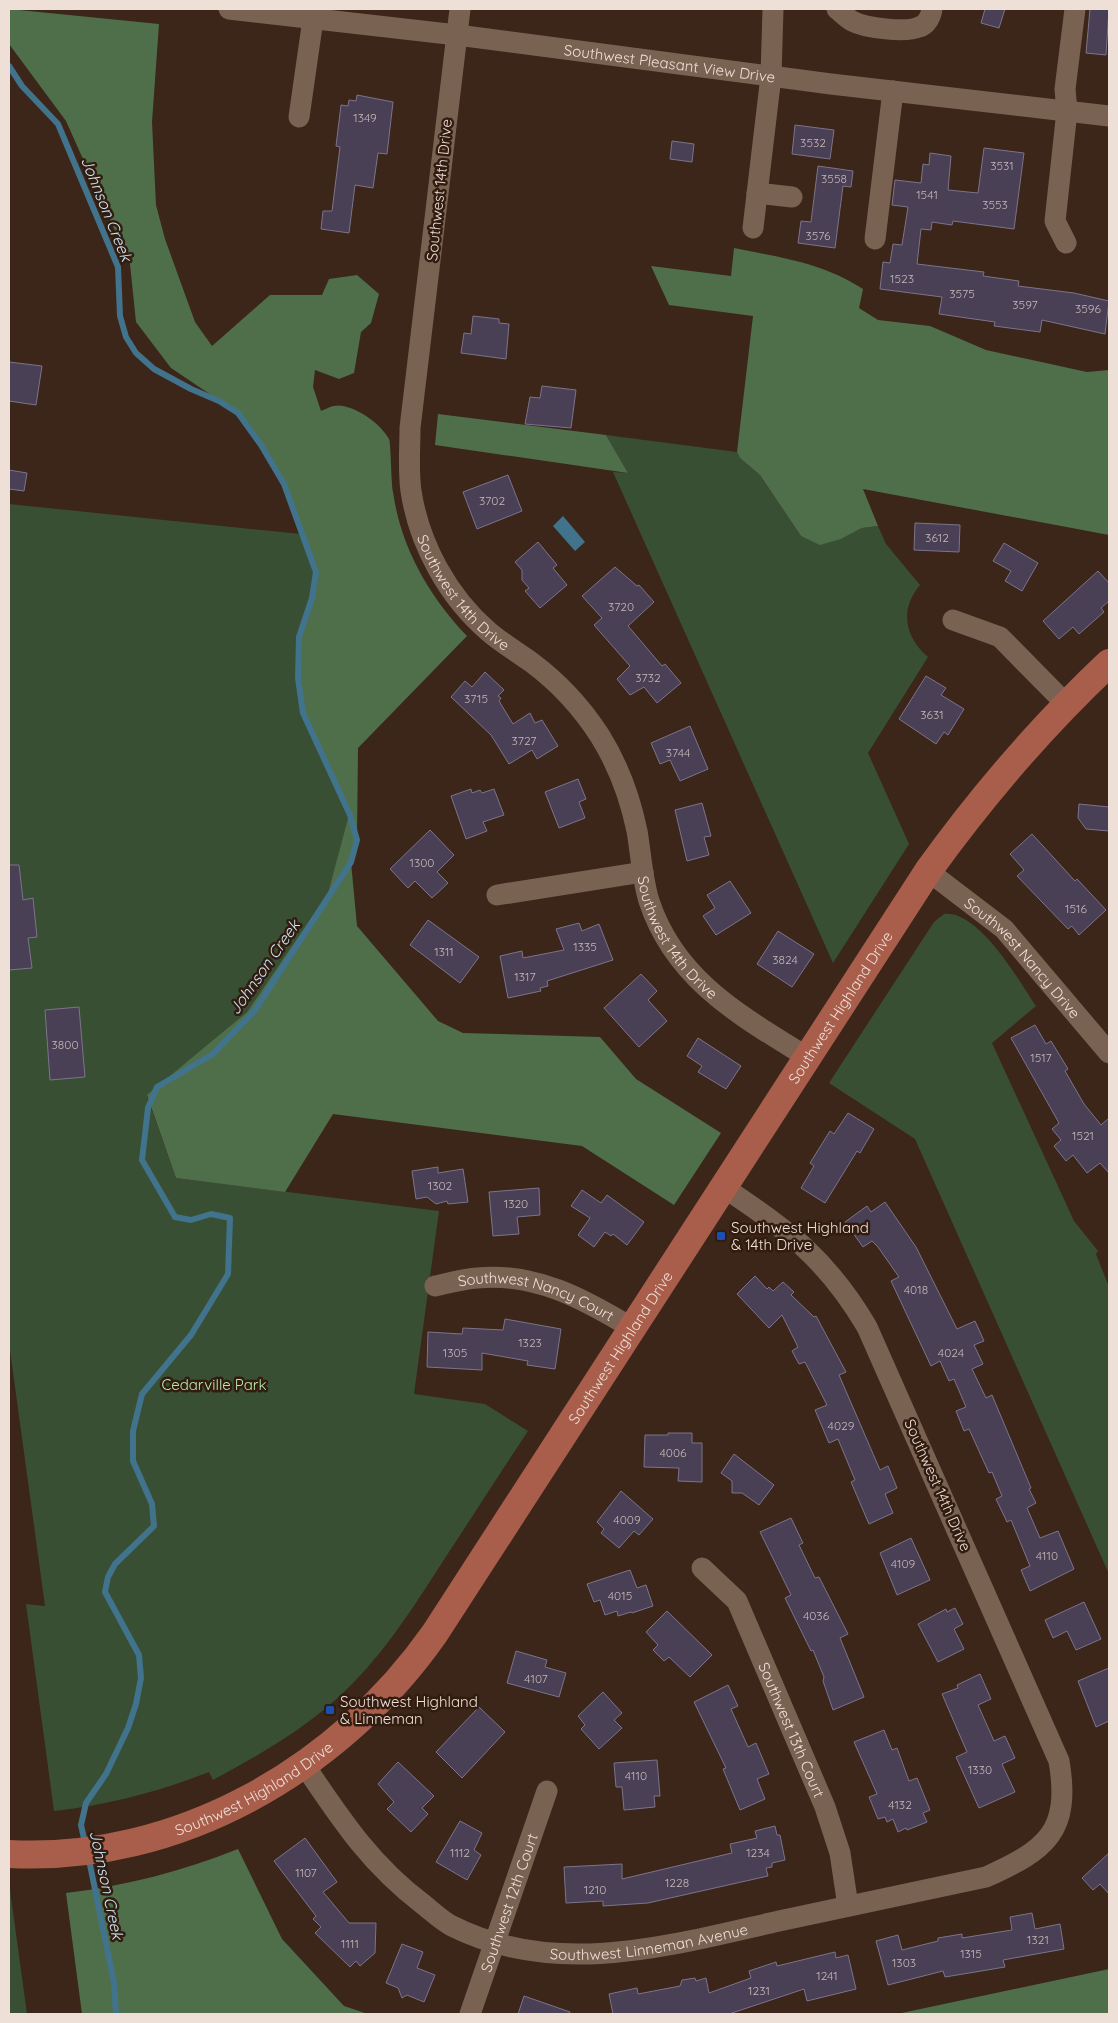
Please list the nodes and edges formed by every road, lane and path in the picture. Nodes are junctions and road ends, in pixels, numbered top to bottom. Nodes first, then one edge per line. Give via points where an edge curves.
1 (229, 9) edge
2 (460, 9) edge
3 (773, 9) edge
4 (837, 9) edge
5 (932, 9) edge
6 (1074, 9) edge
7 (313, 19) junction
8 (457, 34) junction
9 (771, 76) junction
10 (893, 91) junction
11 (1067, 111) junction
12 (1109, 116) edge
13 (298, 117) dead end
14 (757, 193) junction
15 (792, 197) dead end
16 (753, 228) dead end
17 (874, 239) dead end
18 (1066, 242) dead end
19 (953, 620) dead end
20 (1109, 663) edge
21 (1066, 704) junction
22 (928, 871) junction
23 (643, 872) junction
24 (497, 896) dead end
25 (1109, 1053) edge
26 (807, 1058) junction
27 (722, 1187) junction
28 (435, 1286) dead end
29 (632, 1328) junction
30 (702, 1568) dead end
31 (305, 1766) junction
32 (547, 1791) dead end
33 (1051, 1835) joint
34 (9, 1854) edge
35 (848, 1906) junction
36 (493, 1942) junction
37 (470, 2014) edge

1 - 7 street, Southwest Pleasant View Drive
2 - 8 street, Southwest 14th Drive
3 - 9 street
4 - 5 street via 861,25 907,29 920,27 928,21
6 - 11 street via 1065,89
7 - 8 street, Southwest Pleasant View Drive
7 - 13 street
8 - 9 street, Southwest Pleasant View Drive
8 - 23 street, Southwest 14th Drive via 410,428 411,491 428,548 458,598 490,633 551,677 599,735 623,781
9 - 10 street, Southwest Pleasant View Drive
9 - 14 street
10 - 11 street, Southwest Pleasant View Drive
10 - 17 street
11 - 12 street, Southwest Pleasant View Drive
11 - 18 street via 1055,221
14 - 15 street
14 - 16 street
19 - 21 street via 1000,637
20 - 21 main road, Southwest Highland Drive
21 - 22 main road, Southwest Highland Drive via 966,818
22 - 25 street, Southwest Nancy Drive via 1004,929
22 - 26 main road, Southwest Highland Drive
23 - 24 street
23 - 26 street, Southwest 14th Drive via 657,920 668,943 687,968 728,1006
26 - 27 main road, Southwest Highland Drive
27 - 29 main road, Southwest Highland Drive
27 - 33 street, Southwest 14th Drive via 806,1248 849,1296 867,1327 1059,1761 1063,1784 1061,1808
28 - 29 street, Southwest Nancy Court via 477,1278 528,1280 578,1297
29 - 31 main road, Southwest Highland Drive via 418,1658 376,1706
30 - 35 street, Southwest 13th Court via 736,1601 740,1610 825,1807 840,1853
31 - 34 main road, Southwest Highland Drive via 273,1786 167,1833 104,1849
31 - 36 street, Southwest Linneman Avenue via 359,1844 386,1874 451,1926
32 - 36 street, Southwest 12th Court
33 - 35 street, Southwest Linneman Avenue via 1023,1860 986,1877
35 - 36 street, Southwest Linneman Avenue via 652,1949 592,1956 534,1953
36 - 37 street, Southwest 12th Court

